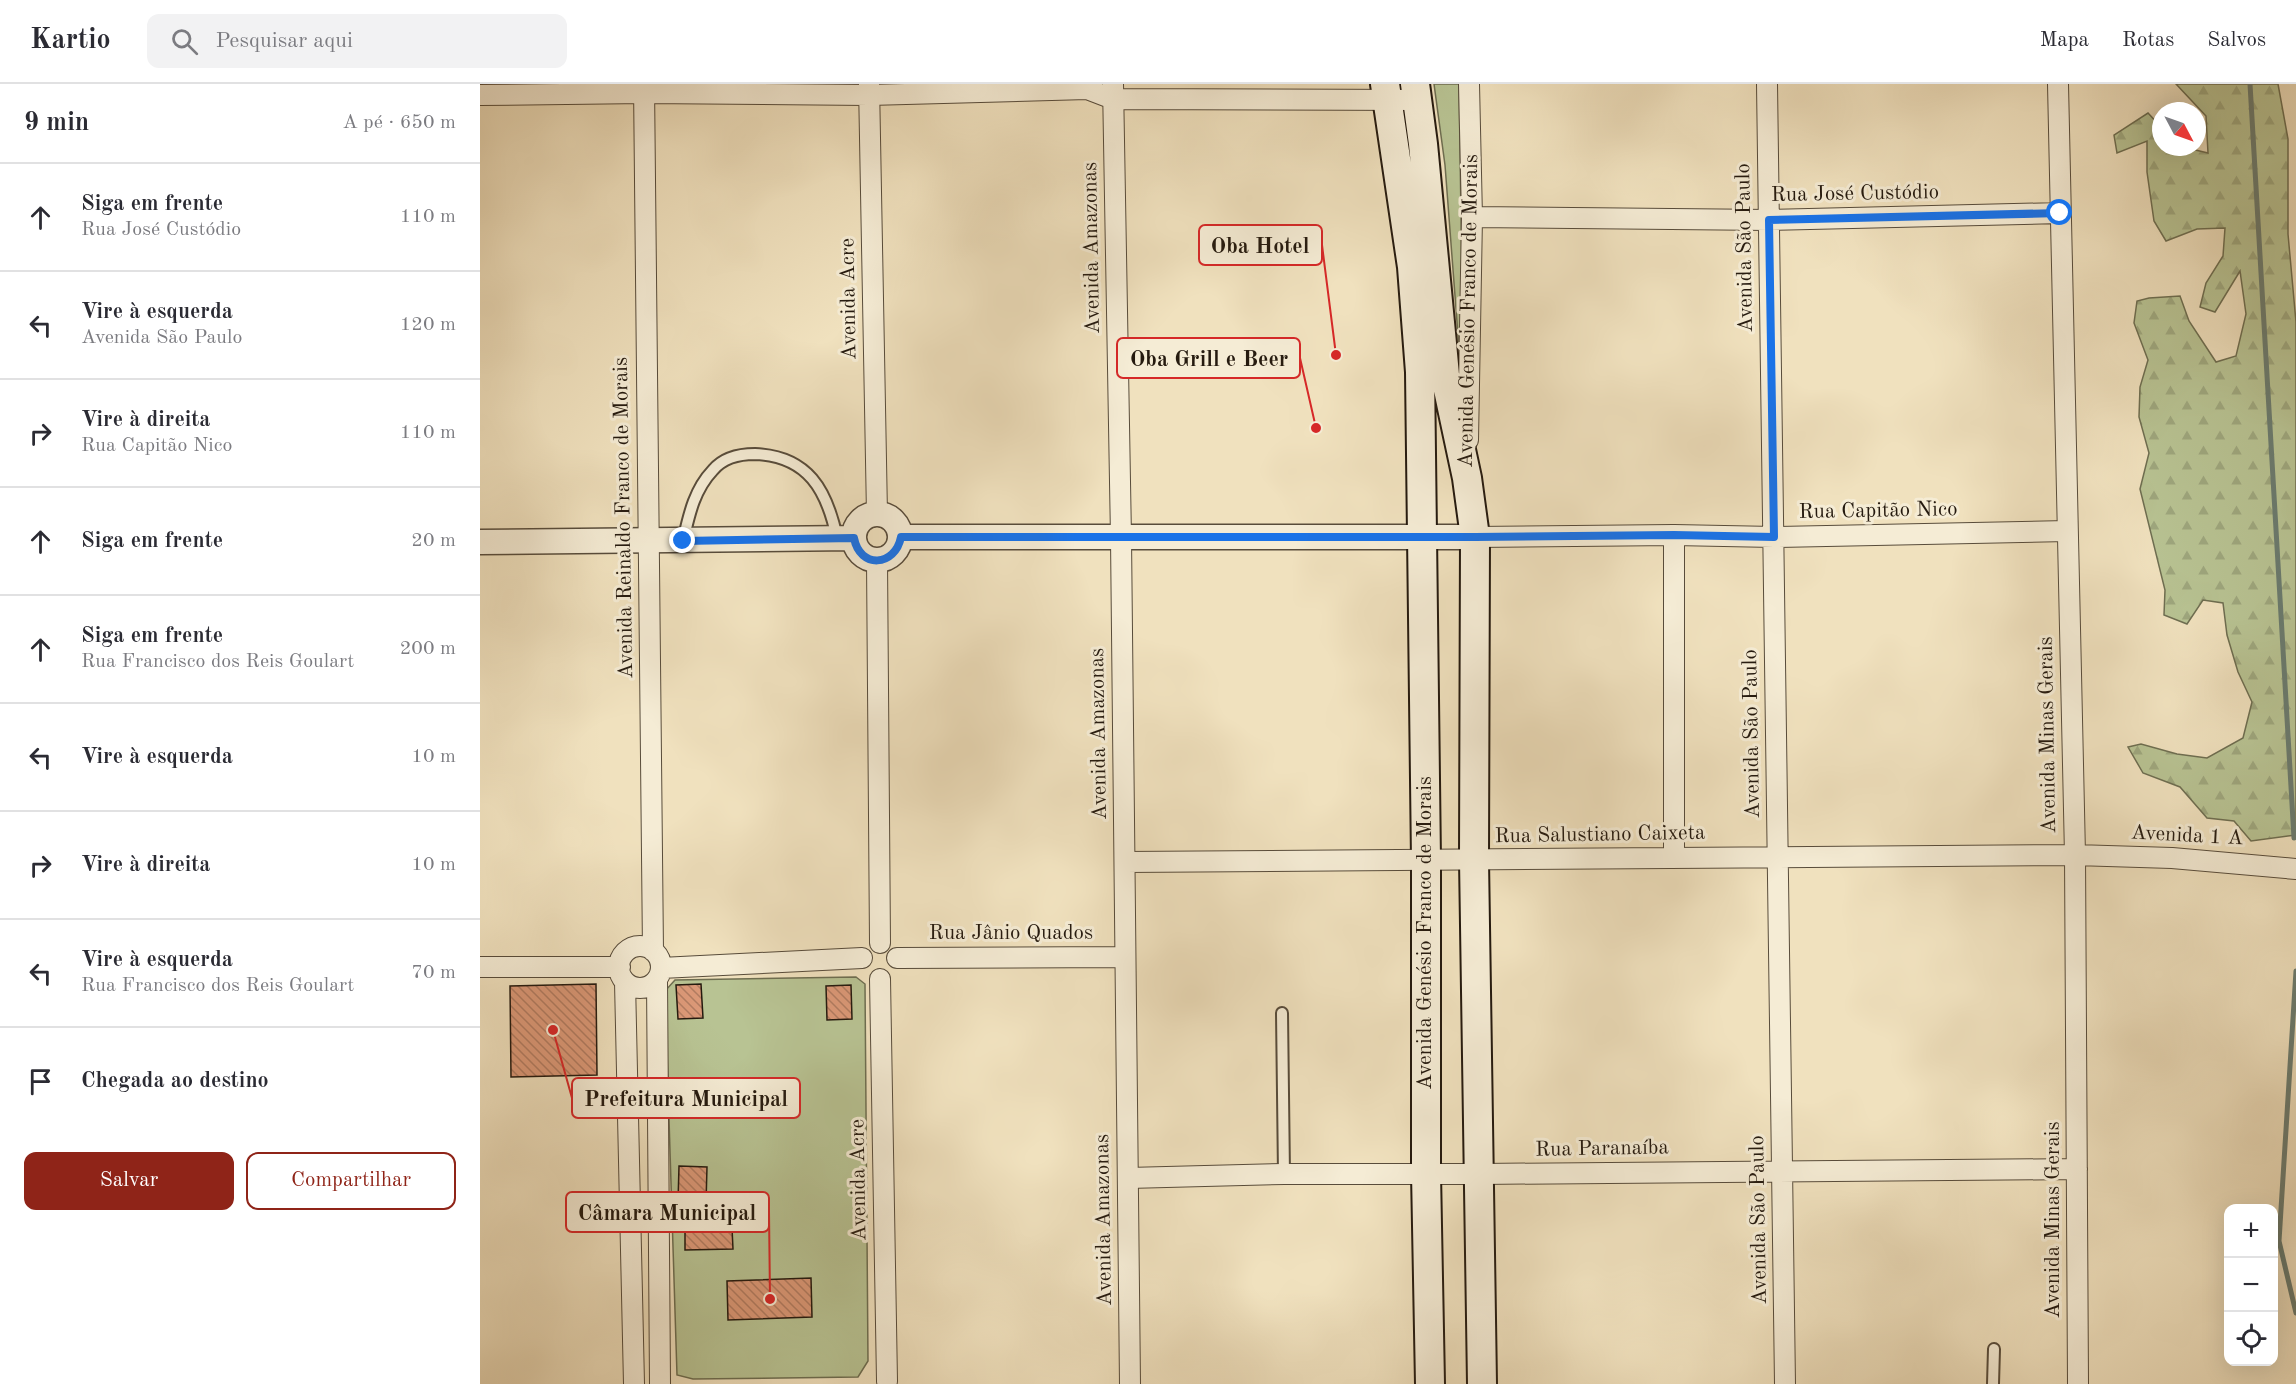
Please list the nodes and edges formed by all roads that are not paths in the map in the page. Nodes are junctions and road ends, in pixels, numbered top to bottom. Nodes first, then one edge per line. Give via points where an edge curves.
1 (1470, 84) edge
2 (1767, 84) edge
3 (2058, 84) edge
4 (1093, 87) edge
5 (644, 88) edge
6 (869, 89) edge
7 (1113, 92) edge
8 (1386, 92) edge
9 (1416, 92) edge
10 (480, 95) edge
11 (2060, 213) junction
12 (1472, 217) junction
13 (1769, 220) junction
14 (1467, 478) junction
15 (877, 514) junction
16 (2067, 531) junction
17 (1674, 535) junction
18 (1421, 536) junction
19 (901, 537) junction
20 (1121, 537) junction
21 (1475, 537) junction
22 (1774, 537) junction
23 (845, 538) junction
24 (648, 541) junction
25 (683, 541) junction
26 (480, 542) edge
27 (877, 561) junction
28 (2075, 855) junction
29 (1777, 857) junction
30 (1674, 858) junction
31 (1474, 860) junction
32 (1426, 861) junction
33 (1125, 862) junction
34 (2296, 869) edge
35 (880, 943) junction
36 (1125, 957) junction
37 (862, 958) junction
38 (897, 958) junction
39 (657, 966) junction
40 (480, 967) edge
41 (622, 974) junction
42 (880, 979) junction
43 (1282, 1014) dead end
44 (2077, 1169) junction
45 (1783, 1171) junction
46 (1426, 1173) junction
47 (1284, 1174) junction
48 (1480, 1174) junction
49 (1128, 1178) junction
50 (1994, 1349) dead end
51 (886, 1383) edge
52 (634, 1384) edge
53 (639, 1384) edge
54 (653, 1384) edge
55 (660, 1384) edge
56 (1130, 1384) edge
57 (1430, 1384) edge
58 (1482, 1384) edge
59 (1785, 1384) edge
60 (1993, 1384) edge
61 (2078, 1384) edge

1 - 12 street, Avenida Genésio Franco de Morais
2 - 13 street, Avenida São Paulo
3 - 11 street, Avenida Minas Gerais
4 - 6 street
4 - 7 street
5 - 6 street
5 - 10 street
5 - 24 street, Avenida Reinaldo Franco de Morais
6 - 15 street, Avenida Acre
7 - 8 street
7 - 20 street, Avenida Amazonas
8 - 9 street
8 - 18 main road, Avenida Genésio Franco de Morais via 1414,291 1420,372
9 - 14 main road via 1444,375
11 - 13 street, Rua José Custódio
11 - 16 street, Avenida Minas Gerais
12 - 13 street, Rua José Custódio
12 - 14 street, Avenida Genésio Franco de Morais
13 - 22 street, Avenida São Paulo
14 - 21 main road, Avenida Genésio Franco de Morais
15 - 19 street via 894,520
15 - 23 street via 860,521
16 - 22 street, Rua Capitão Nico
16 - 28 street, Avenida Minas Gerais
17 - 21 street, Rua Capitão Nico
17 - 22 street, Rua Capitão Nico
17 - 30 street
18 - 20 street
18 - 21 street
18 - 32 main road, Avenida Genésio Franco de Morais
19 - 20 street
19 - 27 street via 891,556
20 - 33 street, Avenida Amazonas
21 - 31 main road, Avenida Genésio Franco de Morais
22 - 29 street, Avenida São Paulo
23 - 25 street
23 - 25 lane via 810,476 782,458 745,454 719,464 700,486
23 - 27 street via 864,556
24 - 25 street
24 - 26 street
24 - 39 street, Avenida Reinaldo Franco de Morais
27 - 35 street
28 - 29 street, Rua Salustiano Caixeta
28 - 34 street, Avenida 1 A via 2172,858
28 - 44 street, Avenida Minas Gerais
29 - 30 street, Rua Salustiano Caixeta
29 - 45 street, Avenida São Paulo
30 - 31 street, Rua Salustiano Caixeta
31 - 32 street, Rua Salustiano Caixeta
31 - 48 main road, Avenida Genésio Franco de Morais
32 - 33 street, Rua Salustiano Caixeta
32 - 46 main road, Avenida Genésio Franco de Morais
33 - 36 street, Avenida Amazonas
35 - 37 street via 868,948
35 - 38 street via 891,947
36 - 38 street, Rua Jânio Quados
36 - 49 street, Avenida Amazonas
37 - 39 street
37 - 42 street via 864,970
38 - 42 street via 895,970
39 - 41 street via 652,984 641,988
39 - 41 street via 641,947 622,957
39 - 55 street, Avenida Reinaldo Franco de Morais
40 - 41 street
41 - 52 street
42 - 51 street, Avenida Acre
43 - 47 lane
44 - 45 street, Rua Paranaíba
44 - 61 street, Avenida Minas Gerais
45 - 48 street, Rua Paranaíba
45 - 59 street, Avenida São Paulo
46 - 47 street, Rua Paranaíba
46 - 48 street, Rua Paranaíba
46 - 57 main road, Avenida Genésio Franco de Morais
47 - 49 street, Rua Paranaíba
48 - 58 main road, Avenida Genésio Franco de Morais
49 - 56 street, Avenida Amazonas
50 - 60 lane
53 - 54 street

